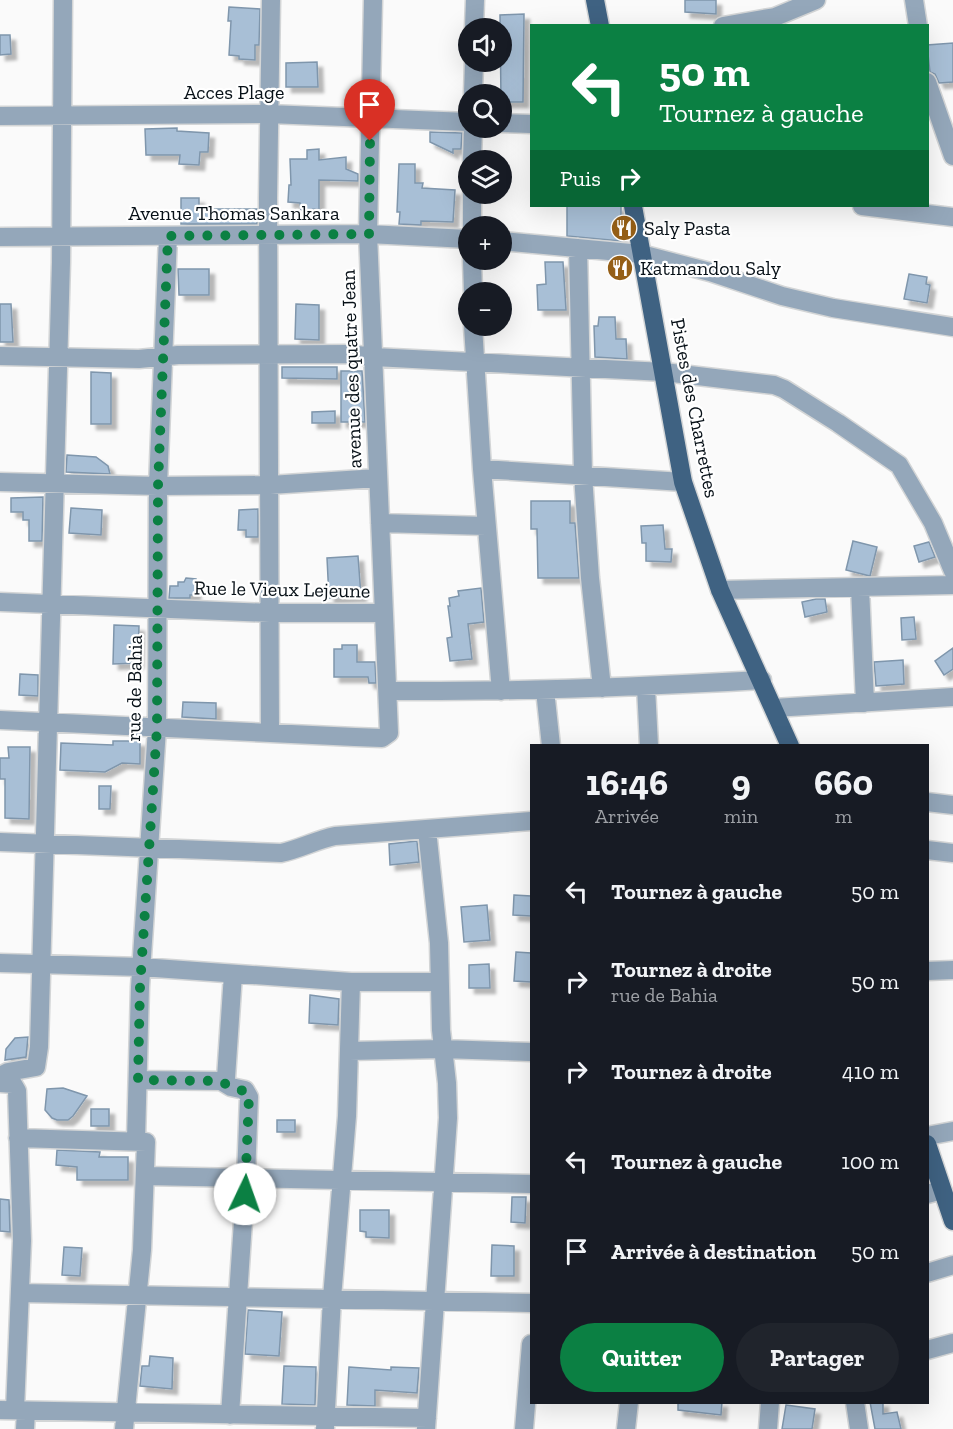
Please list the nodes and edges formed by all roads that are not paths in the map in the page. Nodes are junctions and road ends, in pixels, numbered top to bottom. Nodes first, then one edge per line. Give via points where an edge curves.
1 (63, 0) edge
2 (271, 0) edge
3 (359, 0) edge
4 (373, 0) edge
5 (387, 0) edge
6 (475, 0) edge
7 (594, 0) edge
8 (816, 0) edge
9 (914, 0) edge
10 (791, 12) edge
11 (474, 18) edge
12 (600, 24) edge
13 (735, 24) edge
14 (918, 24) edge
15 (929, 92) edge
16 (269, 114) junction
17 (0, 116) edge
18 (63, 116) junction
19 (371, 117) junction
20 (458, 121) edge
21 (512, 123) edge
22 (530, 124) edge
23 (953, 156) edge
24 (633, 207) edge
25 (870, 207) edge
26 (953, 217) edge
27 (369, 234) junction
28 (168, 236) junction
29 (269, 236) junction
30 (0, 237) edge
31 (61, 237) junction
32 (458, 238) edge
33 (512, 242) edge
34 (578, 248) junction
35 (641, 254) junction
36 (953, 327) edge
37 (474, 336) edge
38 (268, 354) junction
39 (0, 356) edge
40 (58, 357) junction
41 (163, 357) junction
42 (374, 357) junction
43 (474, 361) junction
44 (579, 368) junction
45 (664, 372) junction
46 (482, 469) junction
47 (583, 475) junction
48 (378, 478) junction
49 (0, 482) edge
50 (683, 483) junction
51 (55, 484) junction
52 (270, 485) junction
53 (158, 486) junction
54 (380, 523) junction
55 (486, 526) junction
56 (953, 571) edge
57 (953, 585) edge
58 (860, 587) junction
59 (720, 590) junction
60 (0, 602) edge
61 (51, 604) junction
62 (158, 609) junction
63 (270, 613) junction
64 (383, 613) junction
65 (762, 680) junction
66 (646, 687) junction
67 (602, 688) junction
68 (545, 690) junction
69 (388, 691) junction
70 (501, 691) junction
71 (953, 697) edge
72 (865, 703) junction
73 (774, 708) junction
74 (0, 720) edge
75 (47, 722) junction
76 (157, 728) junction
77 (270, 733) junction
78 (550, 744) edge
79 (649, 744) edge
80 (789, 744) edge
81 (929, 802) edge
82 (953, 804) edge
83 (530, 820) edge
84 (427, 830) junction
85 (0, 843) edge
86 (45, 843) junction
87 (150, 848) junction
88 (929, 850) edge
89 (953, 853) edge
90 (0, 963) edge
91 (42, 963) junction
92 (141, 967) junction
93 (953, 970) edge
94 (929, 971) edge
95 (233, 974) junction
96 (351, 982) junction
97 (440, 982) junction
98 (442, 1049) junction
99 (349, 1051) junction
100 (530, 1052) edge
101 (0, 1076) edge
102 (138, 1080) junction
103 (221, 1081) junction
104 (0, 1083) edge
105 (953, 1131) edge
106 (929, 1136) edge
107 (18, 1138) junction
108 (136, 1140) junction
109 (929, 1156) edge
110 (146, 1176) junction
111 (246, 1177) junction
112 (343, 1179) junction
113 (443, 1182) junction
114 (530, 1184) edge
115 (935, 1192) edge
116 (953, 1221) edge
117 (953, 1264) edge
118 (929, 1272) edge
119 (20, 1293) junction
120 (138, 1295) junction
121 (238, 1296) junction
122 (333, 1298) junction
123 (435, 1300) junction
124 (530, 1303) edge
125 (953, 1343) edge
126 (929, 1349) edge
127 (530, 1356) edge
128 (629, 1404) edge
129 (770, 1404) edge
130 (855, 1404) edge
131 (14, 1410) edge
132 (230, 1415) junction
133 (124, 1421) edge
134 (326, 1423) edge
135 (426, 1424) edge
136 (25, 1429) edge
137 (524, 1429) edge
138 (626, 1429) edge
139 (768, 1429) edge
140 (859, 1429) edge

1 - 18 street
2 - 16 street
3 - 4 street
4 - 5 street
4 - 19 street, avenue des quatre Jean
6 - 11 street
7 - 12 main road
8 - 10 street
9 - 14 street
10 - 13 street
15 - 23 street
16 - 18 street, Acces Plage
16 - 19 street, Acces Plage
16 - 29 street
17 - 18 street, Acces Plage
18 - 31 street
19 - 20 street, Acces Plage
19 - 27 street, avenue des quatre Jean
21 - 22 street
24 - 35 main road, Pistes des Charrettes
25 - 26 street
27 - 29 street, Avenue Thomas Sankara
27 - 32 street, Avenue Thomas Sankara
27 - 42 street, avenue des quatre Jean
28 - 29 street, Avenue Thomas Sankara
28 - 31 street, Avenue Thomas Sankara
28 - 41 street, rue de Bahia
29 - 38 street
30 - 31 street, Avenue Thomas Sankara
31 - 40 street
33 - 34 street
34 - 35 street
34 - 44 street
35 - 36 street via 833,308
35 - 45 main road, Pistes des Charrettes
37 - 43 street
38 - 41 street
38 - 42 street
38 - 52 street
39 - 40 street
40 - 41 street
40 - 51 street
41 - 53 street, rue de Bahia
42 - 43 street
42 - 48 street, avenue des quatre Jean
43 - 44 street
43 - 46 street
44 - 45 street
44 - 47 street
45 - 50 main road, Pistes des Charrettes
45 - 56 street via 774,385 880,451 908,478
46 - 47 street
46 - 55 street
47 - 50 street
47 - 67 street
48 - 52 street
48 - 54 street, avenue des quatre Jean
49 - 51 street
50 - 59 main road, Pistes des Charrettes
51 - 53 street
51 - 61 street
52 - 53 street
52 - 63 street
53 - 62 street, rue de Bahia
54 - 55 street
54 - 64 street, avenue des quatre Jean
55 - 70 street
57 - 58 street
58 - 59 street
58 - 72 street
59 - 65 main road, Pistes des Charrettes
60 - 61 street, Rue le Vieux Lejeune
61 - 62 street, Rue le Vieux Lejeune
61 - 75 street
62 - 63 street, Rue le Vieux Lejeune
62 - 76 street, rue de Bahia
63 - 64 street, Rue le Vieux Lejeune
63 - 77 street
64 - 69 street, avenue des quatre Jean
65 - 66 street
65 - 73 main road, Pistes des Charrettes
66 - 67 street
66 - 79 street
67 - 68 street
68 - 70 street
68 - 78 street
69 - 70 street
69 - 77 street, avenue des quatre Jean via 389,730 382,738
71 - 72 street
72 - 73 street
73 - 80 main road, Pistes des Charrettes
74 - 75 street
75 - 76 street
75 - 86 street
76 - 77 street
76 - 87 street, rue de Bahia
81 - 82 street
83 - 84 street
84 - 87 street via 322,838 281,853
84 - 97 street
85 - 86 street
86 - 87 street
86 - 91 street
87 - 92 street, rue de Bahia
88 - 89 street
90 - 91 street
91 - 92 street
91 - 101 street via 37,1065
92 - 95 street
92 - 102 street, rue de Bahia
93 - 94 street
95 - 96 street
95 - 103 street via 228,1073
96 - 97 street
96 - 99 street
97 - 98 street
98 - 99 street
98 - 100 street
98 - 113 street via 448,1106
99 - 112 street
102 - 103 street
102 - 108 street, rue de Bahia
103 - 111 street via 248,1094
104 - 107 street via 16,1088
105 - 106 street
107 - 108 street
107 - 119 street
108 - 110 street via 146,1142
109 - 115 main road
110 - 111 street
110 - 120 street
111 - 112 street
111 - 121 street
112 - 113 street
112 - 122 street
113 - 114 street
113 - 123 street
115 - 116 main road
117 - 118 street
119 - 120 street
119 - 131 street
120 - 121 street
120 - 133 street
121 - 122 street
121 - 132 street
122 - 123 street
122 - 134 street
123 - 124 street
123 - 135 street
125 - 126 street
127 - 137 street
128 - 138 street
129 - 139 street
130 - 140 street
131 - 133 street
131 - 136 street
132 - 133 street
132 - 134 street
134 - 135 street

